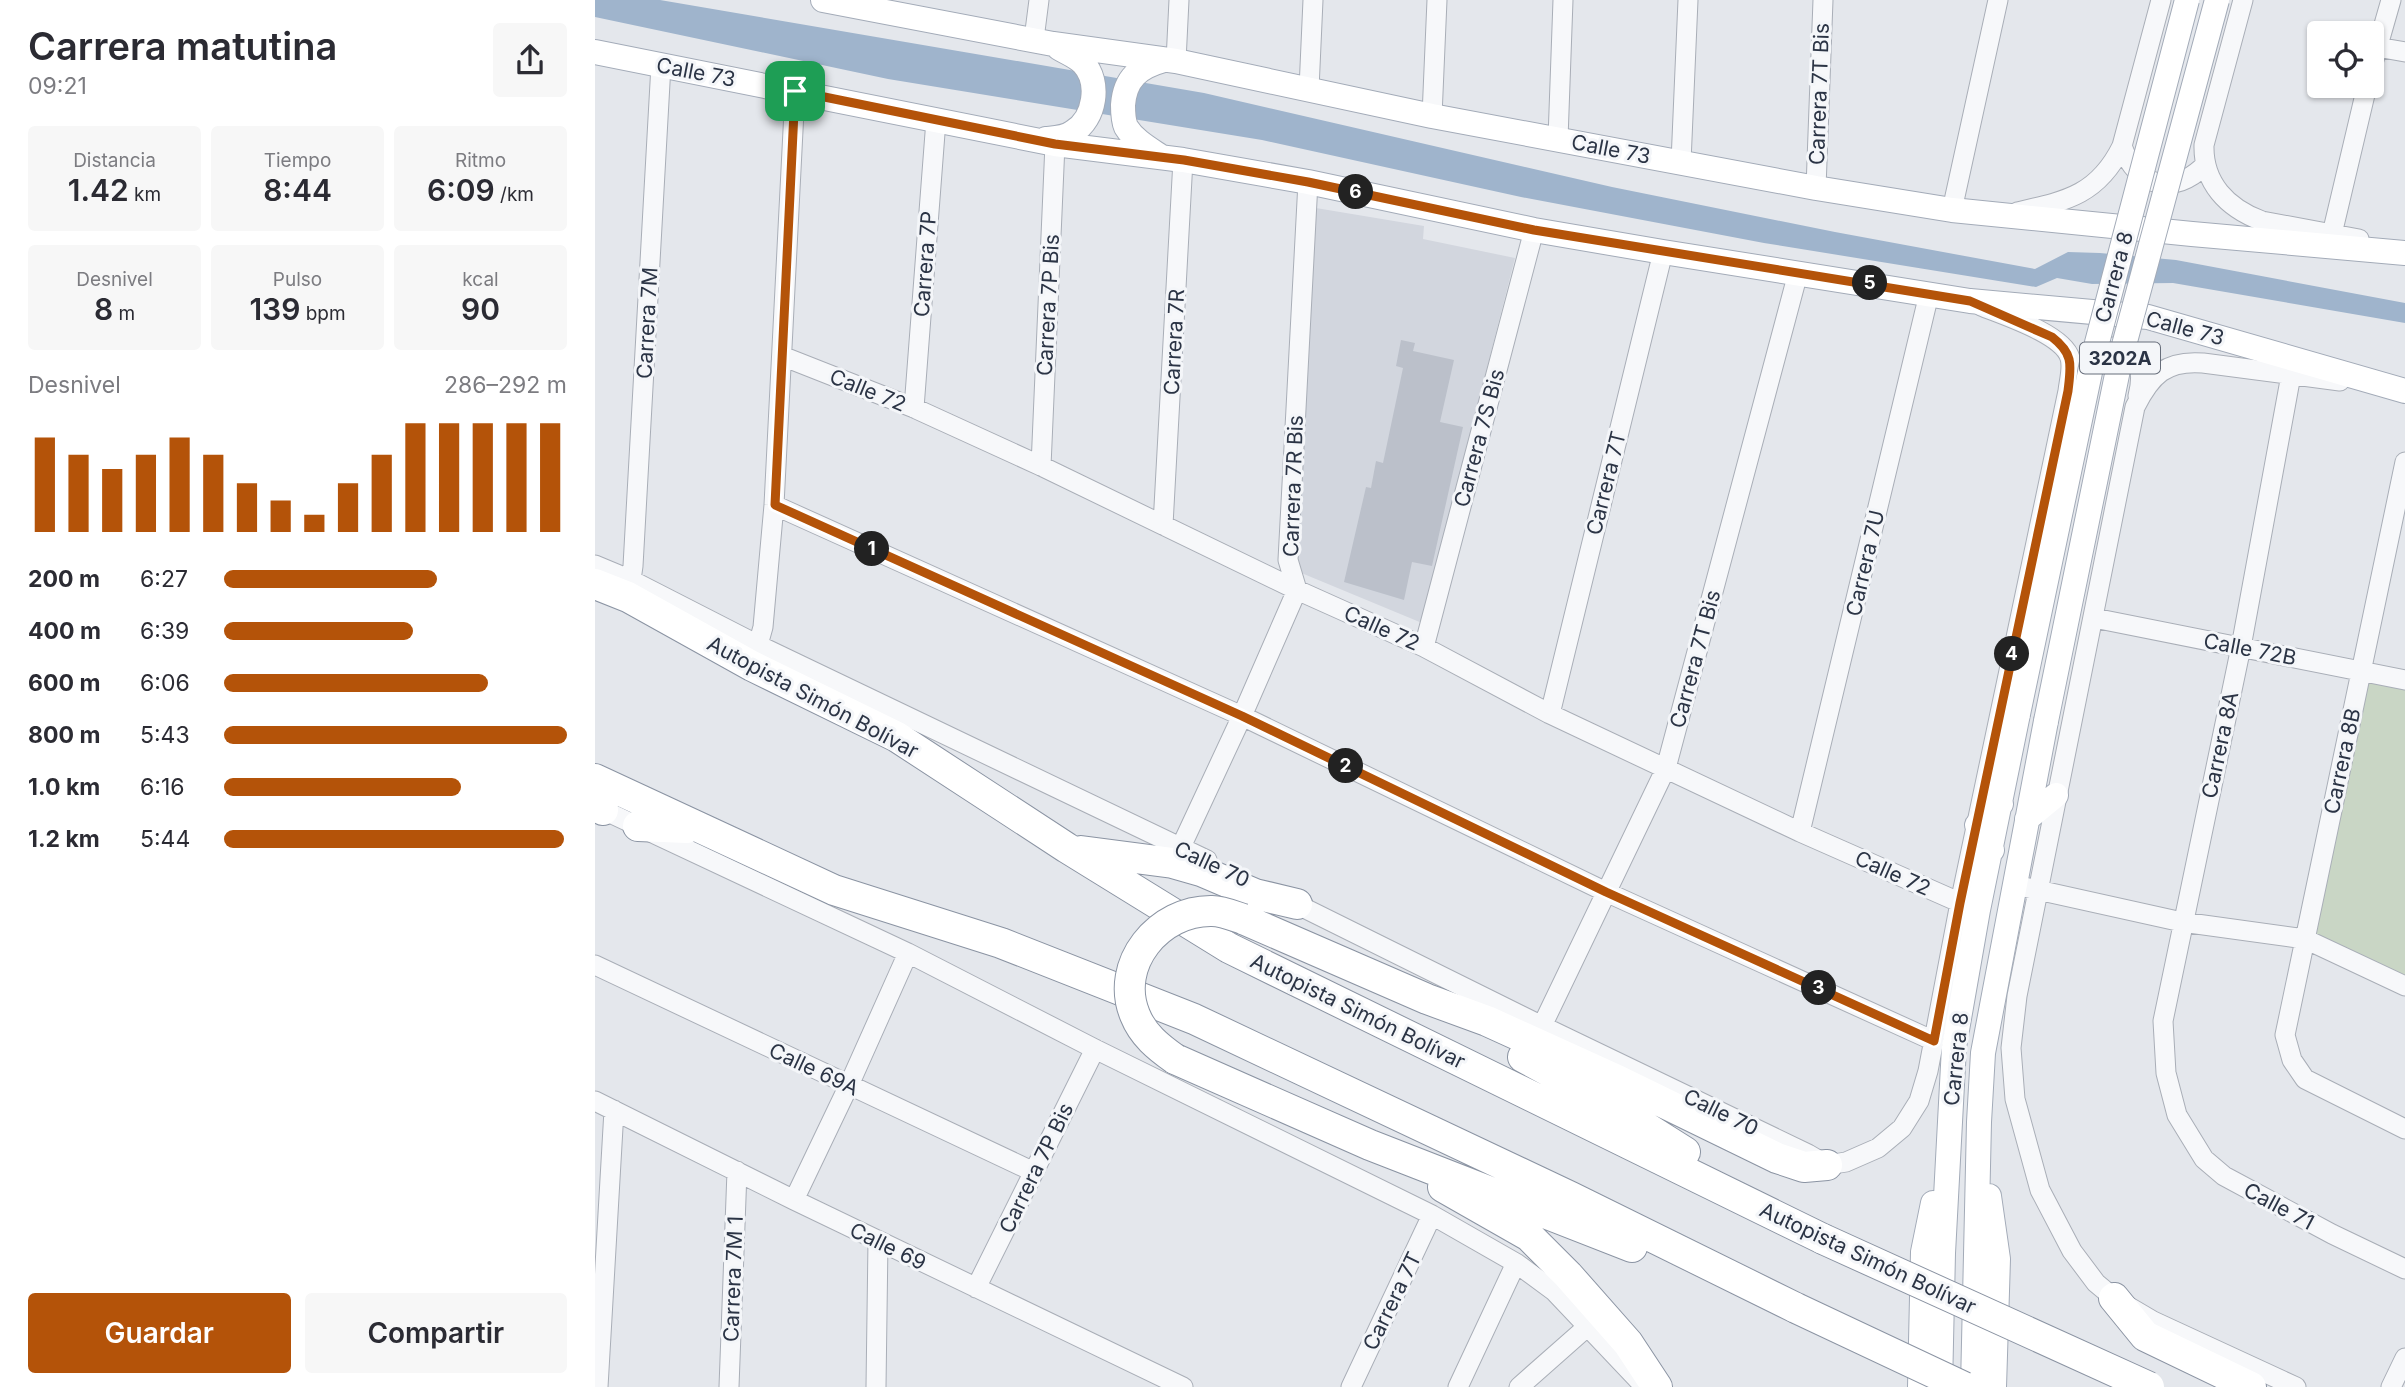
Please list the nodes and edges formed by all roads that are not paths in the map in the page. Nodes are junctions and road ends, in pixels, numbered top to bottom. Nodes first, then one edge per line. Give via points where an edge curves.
1 (823, 0) edge
2 (1039, 0) edge
3 (1179, 0) edge
4 (1313, 0) edge
5 (1437, 0) edge
6 (1563, 0) edge
7 (1688, 0) edge
8 (1823, 0) edge
9 (1998, 0) edge
10 (2161, 0) edge
11 (2187, 0) edge
12 (2217, 0) edge
13 (2243, 0) edge
14 (2391, 0) edge
15 (2384, 24) edge
16 (1044, 41) junction
17 (2384, 48) edge
18 (2405, 52) edge
19 (597, 53) edge
20 (1161, 63) junction
21 (661, 65) junction
22 (1309, 89) junction
23 (795, 91) junction
24 (2364, 98) edge
25 (1432, 116) junction
26 (936, 120) junction
27 (1557, 139) junction
28 (1053, 140) junction
29 (2122, 146) junction
30 (1172, 159) junction
31 (1681, 162) junction
32 (2205, 164) junction
33 (1308, 182) junction
34 (1815, 188) junction
35 (1952, 210) junction
36 (2005, 215) junction
37 (1534, 230) junction
38 (2332, 234) junction
39 (2405, 250) edge
40 (1663, 252) junction
41 (1798, 273) junction
42 (1929, 294) junction
43 (1970, 301) junction
44 (782, 356) junction
45 (2291, 375) junction
46 (2068, 391) junction
47 (2404, 391) edge
48 (2135, 407) junction
49 (914, 408) junction
50 (2405, 462) edge
51 (1041, 466) junction
52 (775, 505) junction
53 (1163, 524) junction
54 (595, 565) edge
55 (595, 584) edge
56 (629, 588) junction
57 (1297, 590) junction
58 (2094, 618) junction
59 (1424, 647) junction
60 (2241, 647) junction
61 (755, 656) junction
62 (2361, 671) junction
63 (2405, 680) edge
64 (1550, 714) junction
65 (1242, 716) junction
66 (1666, 768) junction
67 (595, 779) edge
68 (2056, 795) junction
69 (2001, 804) junction
70 (598, 805) edge
71 (2027, 819) junction
72 (1976, 825) junction
73 (638, 826) junction
74 (700, 828) junction
75 (1800, 832) junction
76 (1067, 848) junction
77 (1180, 849) junction
78 (1991, 850) junction
79 (2013, 884) junction
80 (2037, 890) junction
81 (1606, 892) junction
82 (1297, 904) junction
83 (1969, 907) junction
84 (2182, 922) junction
85 (2305, 939) junction
86 (908, 953) junction
87 (595, 965) edge
88 (2405, 986) edge
89 (1427, 999) junction
90 (1542, 1026) junction
91 (1934, 1041) junction
92 (1095, 1049) junction
93 (849, 1085) junction
94 (595, 1101) edge
95 (614, 1110) junction
96 (2177, 1115) joint
97 (1979, 1122) junction
98 (1949, 1124) junction
99 (2405, 1129) edge
100 (1370, 1145) junction
101 (1827, 1165) junction
102 (737, 1171) junction
103 (1034, 1172) junction
104 (794, 1200) junction
105 (1432, 1215) junction
106 (1823, 1238) junction
107 (878, 1241) junction
108 (1516, 1264) junction
109 (2405, 1269) edge
110 (976, 1288) junction
111 (2105, 1291) junction
112 (1796, 1308) junction
113 (1587, 1327) junction
114 (2405, 1358) edge
115 (598, 1387) edge
116 (729, 1387) edge
117 (876, 1387) edge
118 (1183, 1387) edge
119 (1351, 1387) edge
120 (1458, 1387) edge
121 (1519, 1387) edge
122 (1645, 1387) edge
123 (1657, 1387) edge
124 (1920, 1387) edge
125 (1940, 1387) edge
126 (1964, 1387) edge
127 (1973, 1387) edge
128 (1994, 1387) edge
129 (2149, 1387) edge
130 (2251, 1387) edge
131 (2296, 1387) edge
132 (2391, 1387) edge

1 - 16 main road, Calle 73
2 - 16 street
3 - 20 street
4 - 22 street
5 - 25 street
6 - 27 street
7 - 31 street
8 - 34 street, Carrera 7T Bis
9 - 35 street
10 - 29 street
11 - 69 main road, Carrera 8 / 3202A, bridge via 2093,358
12 - 71 main road, Carrera 8 / 3202A, bridge via 2120,360
13 - 32 street via 2206,135
14 - 15 street
16 - 20 main road, Calle 73
16 - 28 main road via 1078,59 1091,75 1093,100 1086,120
17 - 18 street
19 - 21 main road, Calle 73
20 - 22 main road, Calle 73
20 - 30 main road via 1130,79 1124,95 1124,120 1133,135
21 - 23 main road, Calle 73
21 - 56 street, Carrera 7M
22 - 25 main road, Calle 73
23 - 26 main road, Calle 73
23 - 44 street
24 - 38 street
25 - 27 main road, Calle 73
26 - 28 main road, Calle 73
26 - 49 street, Carrera 7P
27 - 31 main road, Calle 73
28 - 30 main road, Calle 73
28 - 51 street, Carrera 7P Bis
29 - 32 street via 2127,161 2150,181 2180,182
29 - 36 street via 2102,177 2077,196
30 - 33 main road, Calle 73
30 - 53 street, Carrera 7R
31 - 34 main road, Calle 73
32 - 38 street via 2218,191 2240,212 2262,221
33 - 37 main road, Calle 73
33 - 57 street, Carrera 7R Bis via 1288,560
34 - 35 main road, Calle 73
35 - 36 main road, Calle 73
36 - 39 main road, Calle 73
37 - 40 main road, Calle 73
37 - 59 street, Carrera 7S Bis
38 - 39 street
40 - 41 main road, Calle 73
40 - 64 street, Carrera 7T
41 - 42 main road, Calle 73
41 - 66 street, Carrera 7T Bis
42 - 43 main road, Calle 73
42 - 75 street, Carrera 7U
43 - 46 street, Carrera 8 via 2061,344 2070,358
43 - 47 main road, Calle 73 via 2148,317
44 - 49 street, Calle 72
44 - 52 street
45 - 47 street
45 - 48 street via 2184,363 2153,378
45 - 60 street, Carrera 8A
46 - 48 street via 2083,355 2100,346 2119,348 2140,368
46 - 72 street, Carrera 8
48 - 58 street
49 - 51 street, Calle 72
50 - 62 street, Carrera 8B
51 - 53 street, Calle 72
52 - 61 street via 764,627
52 - 65 street
53 - 57 street, Calle 72
54 - 56 street
55 - 56 highway, Autopista Simón Bolívar
56 - 61 highway, Autopista Simón Bolívar
56 - 61 highway via 706,619
57 - 59 street, Calle 72
57 - 65 street
58 - 60 street, Calle 72B
58 - 68 street
59 - 64 street, Calle 72
60 - 62 street, Calle 72B
60 - 84 street, Carrera 8A
61 - 76 highway, Autopista Simón Bolívar via 897,737
61 - 77 street, Calle 70
62 - 63 street, Calle 72B
62 - 85 street, Carrera 8B
64 - 66 street, Calle 72
65 - 77 street
65 - 81 street
66 - 75 street, Calle 72
66 - 81 street, Carrera 7T Bis
67 - 74 highway
68 - 71 main road
68 - 80 street
69 - 72 main road
69 - 78 main road, Carrera 8
70 - 73 street
71 - 79 main road, Carrera 8
72 - 78 main road
72 - 83 street, Carrera 8
73 - 74 highway
73 - 86 street
74 - 112 highway via 834,890 1001,943 1194,1019
75 - 83 street, Calle 72
76 - 82 highway via 1173,863 1255,894
76 - 106 highway, Autopista Simón Bolívar via 1229,948
77 - 82 street, Calle 70
78 - 83 main road, Carrera 8
79 - 80 street
79 - 97 main road, Carrera 8 via 1983,1053
80 - 84 street
80 - 111 street via 2011,1048 2015,1099 2040,1190 2073,1251
81 - 90 street, Carrera 7T Bis
81 - 91 street
82 - 90 street, Calle 70
83 - 91 street, Carrera 8
83 - 98 main road, Carrera 8
84 - 85 street
84 - 96 street, Carrera 8A via 2163,1021 2166,1073
85 - 88 street
85 - 99 street, Carrera 8B via 2285,1035 2292,1059 2305,1079
86 - 92 street
86 - 93 street
87 - 93 street, Calle 69A
89 - 100 highway, bridge via 1214,910 1183,914 1157,929 1138,954 1130,984 1134,1014 1150,1041 1175,1059
89 - 101 highway via 1487,1021 1777,1158 1804,1167
89 - 106 highway via 1481,1035 1609,1104
90 - 101 street, Calle 70
91 - 101 street, Carrera 8 via 1919,1101 1902,1128 1864,1156
92 - 103 street, Carrera 7P Bis
92 - 105 street
93 - 103 street, Calle 69A
93 - 104 street
94 - 95 street, Calle 69
95 - 102 street, Calle 69
95 - 115 street
96 - 109 street, Calle 71 via 2204,1158 2224,1176
97 - 127 main road, Carrera 8
97 - 128 main road via 1998,1259
98 - 124 main road via 1923,1252
98 - 125 main road, Carrera 8
100 - 112 highway
100 - 123 highway via 1529,1236 1628,1343
102 - 104 street, Calle 69
102 - 116 street, Carrera 7M 1
103 - 110 street, Carrera 7P Bis
104 - 107 street, Calle 69
105 - 108 street
105 - 119 street, Carrera 7T
106 - 129 highway, Autopista Simón Bolívar, bridge
107 - 110 street, Calle 69
107 - 117 street
108 - 113 street via 1554,1292
108 - 120 street
110 - 118 street, Calle 69
111 - 130 highway via 2145,1336
111 - 131 street via 2153,1321
112 - 126 highway, bridge
113 - 121 street
113 - 122 street
114 - 132 street

